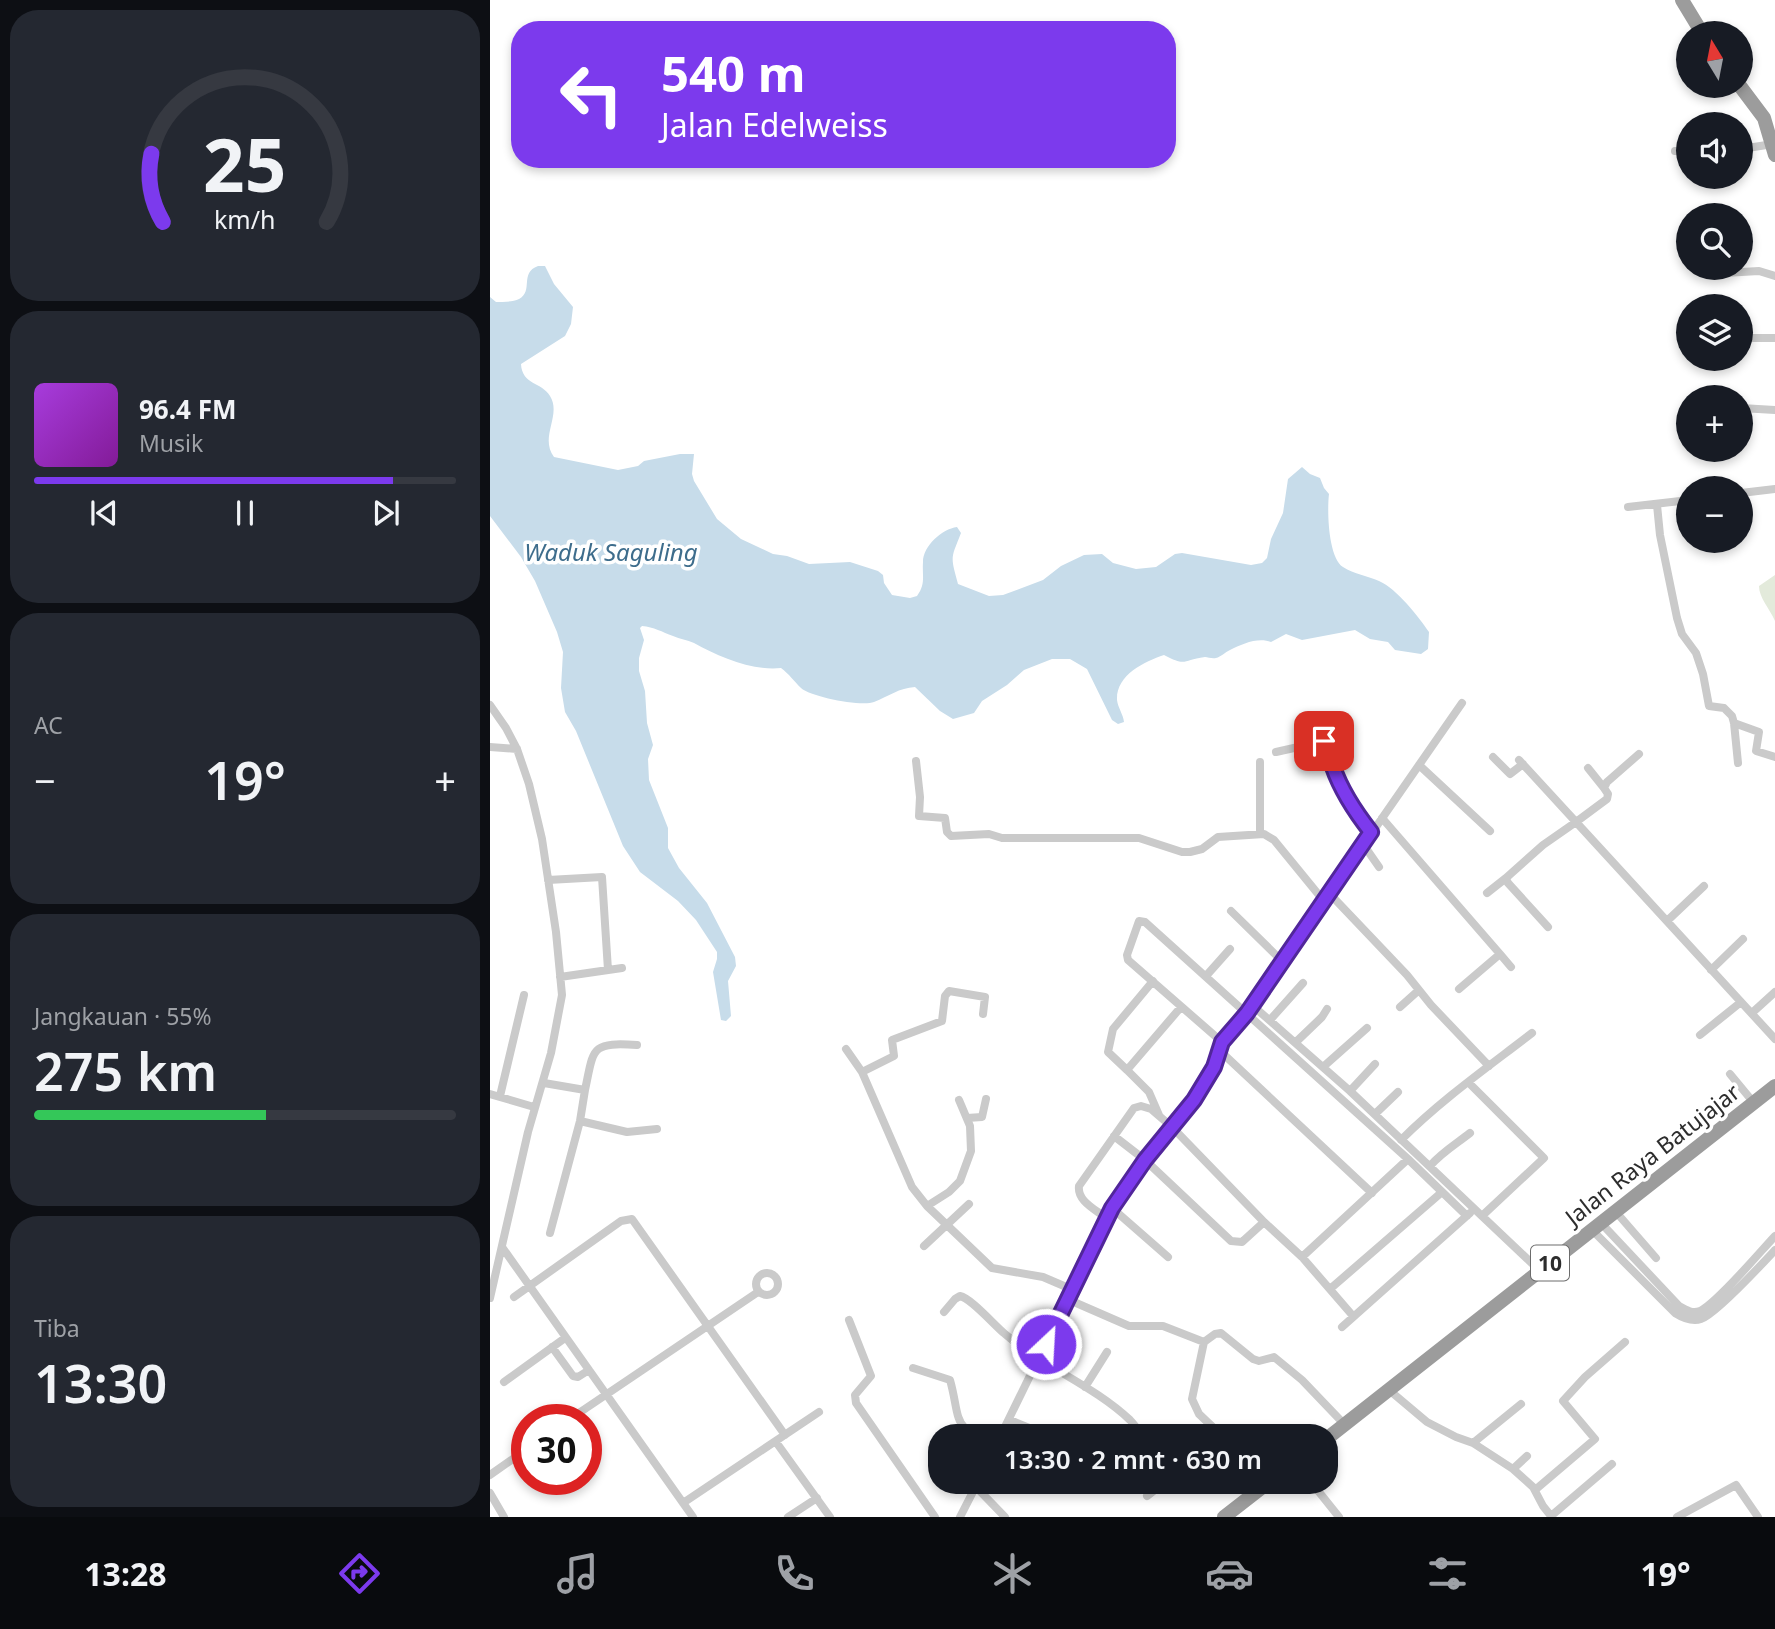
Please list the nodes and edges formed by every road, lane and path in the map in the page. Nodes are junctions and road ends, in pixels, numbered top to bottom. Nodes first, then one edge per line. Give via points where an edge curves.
1 (1682, 0) edge
2 (1695, 21) edge
3 (1749, 98) edge
4 (1753, 149) edge
5 (1774, 149) edge
6 (1753, 272) edge
7 (1775, 276) edge
8 (1753, 338) edge
9 (1775, 338) edge
10 (1753, 409) edge
11 (1775, 410) edge
12 (1775, 489) edge
13 (1753, 492) edge
14 (1676, 502) edge
15 (1657, 505) junction
16 (1628, 507) dead end
17 (1462, 703) dead end
18 (490, 705) edge
19 (1734, 723) junction
20 (490, 747) edge
21 (517, 749) junction
22 (1276, 752) dead end
23 (1639, 754) dead end
24 (1493, 757) dead end
25 (1775, 757) edge
26 (916, 761) dead end
27 (1259, 762) dead end
28 (1738, 763) dead end
29 (1419, 765) junction
30 (1588, 768) dead end
31 (1604, 788) junction
32 (1382, 818) junction
33 (1576, 822) junction
34 (1490, 831) dead end
35 (1371, 832) junction
36 (1260, 833) junction
37 (1363, 844) junction
38 (1379, 867) dead end
39 (1506, 877) junction
40 (548, 880) junction
41 (1704, 886) dead end
42 (1487, 893) dead end
43 (1326, 897) junction
44 (1231, 911) dead end
45 (1667, 920) junction
46 (1548, 927) dead end
47 (1743, 939) dead end
48 (1230, 949) dead end
49 (1500, 954) junction
50 (1282, 961) junction
51 (1511, 967) dead end
52 (622, 968) dead end
53 (608, 970) junction
54 (1710, 970) junction
55 (1206, 976) junction
56 (560, 977) junction
57 (1153, 981) junction
58 (1303, 984) dead end
59 (1460, 989) dead end
60 (1419, 990) junction
61 (1775, 992) edge
62 (524, 995) dead end
63 (1741, 1002) junction
64 (1181, 1007) junction
65 (1400, 1007) dead end
66 (1250, 1009) junction
67 (1327, 1009) dead end
68 (1753, 1012) junction
69 (983, 1014) dead end
70 (1270, 1020) junction
71 (1367, 1028) dead end
72 (1532, 1033) dead end
73 (1700, 1035) dead end
74 (1775, 1039) edge
75 (1296, 1042) junction
76 (637, 1045) dead end
77 (1220, 1046) junction
78 (846, 1049) dead end
79 (1375, 1064) dead end
80 (1489, 1066) junction
81 (1323, 1068) junction
82 (1127, 1070) junction
83 (862, 1072) junction
84 (1730, 1074) dead end
85 (544, 1083) junction
86 (1469, 1083) junction
87 (1775, 1086) edge
88 (585, 1090) junction
89 (1350, 1091) junction
90 (1398, 1092) dead end
91 (490, 1094) edge
92 (500, 1096) junction
93 (986, 1098) dead end
94 (959, 1100) dead end
95 (1754, 1103) junction
96 (534, 1107) junction
97 (1374, 1114) junction
98 (1160, 1116) junction
99 (967, 1118) junction
100 (580, 1121) junction
101 (1172, 1127) junction
102 (657, 1129) dead end
103 (1470, 1133) dead end
104 (1114, 1136) junction
105 (1401, 1140) junction
106 (1408, 1159) junction
107 (1145, 1160) junction
108 (1430, 1166) junction
109 (1441, 1192) junction
110 (1372, 1193) junction
111 (969, 1204) dead end
112 (927, 1206) junction
113 (1112, 1208) junction
114 (1475, 1208) junction
115 (1616, 1212) junction
116 (1483, 1215) junction
117 (1467, 1216) junction
118 (1106, 1218) junction
119 (1264, 1222) junction
120 (947, 1226) junction
121 (1597, 1227) junction
122 (550, 1233) dead end
123 (1775, 1236) edge
124 (924, 1245) dead end
125 (502, 1247) junction
126 (1775, 1250) edge
127 (1168, 1257) dead end
128 (1302, 1257) junction
129 (1656, 1258) dead end
130 (1540, 1271) junction
131 (528, 1286) junction
132 (1071, 1289) junction
133 (1331, 1289) junction
134 (758, 1292) dead end
135 (514, 1297) dead end
136 (490, 1298) edge
137 (1067, 1299) junction
138 (944, 1312) dead end
139 (1353, 1316) junction
140 (849, 1320) dead end
141 (707, 1324) junction
142 (1342, 1327) dead end
143 (565, 1338) junction
144 (1204, 1342) junction
145 (1625, 1342) dead end
146 (552, 1347) junction
147 (1107, 1352) dead end
148 (1039, 1360) junction
149 (914, 1368) dead end
150 (589, 1370) junction
151 (504, 1382) dead end
152 (1085, 1387) junction
153 (1390, 1390) junction
154 (606, 1394) junction
155 (592, 1404) edge
156 (1521, 1404) dead end
157 (819, 1412) dead end
158 (1010, 1420) junction
159 (963, 1424) edge
160 (1008, 1424) edge
161 (1020, 1424) edge
162 (1133, 1424) edge
163 (1210, 1424) edge
164 (1345, 1425) junction
165 (1338, 1430) edge
166 (785, 1435) junction
167 (776, 1442) junction
168 (1473, 1443) junction
169 (1527, 1456) dead end
170 (511, 1460) edge
171 (1612, 1464) dead end
172 (1513, 1469) junction
173 (490, 1475) edge
174 (1535, 1490) junction
175 (490, 1493) edge
176 (972, 1494) edge
177 (985, 1494) edge
178 (1150, 1494) edge
179 (1250, 1494) edge
180 (1321, 1494) edge
181 (1147, 1496) dead end
182 (817, 1498) junction
183 (683, 1503) junction
184 (498, 1512) edge
185 (693, 1517) edge
186 (788, 1517) edge
187 (830, 1517) edge
188 (935, 1517) edge
189 (960, 1517) edge
190 (1005, 1517) edge
191 (1224, 1517) edge
192 (1339, 1517) edge
193 (1677, 1517) edge
194 (1758, 1517) edge

1 - 2 highway
3 - 5 highway via 1764,118
4 - 5 street
6 - 7 street
8 - 9 street
10 - 11 street
12 - 13 street
14 - 15 street
15 - 16 street
15 - 19 street via 1682,634 1696,653 1710,706 1724,708
17 - 29 street
18 - 21 street
19 - 25 street via 1759,732 1756,751
19 - 28 street
20 - 21 street
21 - 40 street via 542,839
22 - 35 street via 1325,741 1339,781
23 - 31 street
24 - 33 street via 1510,774 1521,762
26 - 36 street via 919,817 945,818 951,836 1139,838 1191,852 1218,837
27 - 36 street
29 - 32 street
29 - 34 street
30 - 31 street
31 - 33 street via 1607,799
32 - 35 street
32 - 49 street
33 - 39 street
33 - 45 street
35 - 37 street
36 - 43 street via 1274,840
37 - 38 street
37 - 43 street
39 - 42 street
39 - 46 street
40 - 53 street via 602,877
40 - 56 street
41 - 45 street
43 - 50 street
43 - 60 street
44 - 50 street
45 - 54 street
47 - 54 street
48 - 55 street
49 - 51 street
49 - 59 street
50 - 66 street
52 - 53 street
53 - 56 street
54 - 63 street
55 - 57 street via 1141,920 1126,958
55 - 66 street
56 - 85 street via 562,995
57 - 64 street
57 - 82 street via 1110,1038 1108,1052
58 - 70 street
60 - 65 street
60 - 80 street
61 - 68 street
62 - 92 street
63 - 68 street
63 - 73 street
64 - 77 street
64 - 82 street
66 - 70 street
66 - 77 street
66 - 106 street
67 - 75 street
68 - 74 street
69 - 83 street via 985,997 949,991 942,1021 892,1040 894,1056
70 - 75 street
71 - 81 street
72 - 80 street
75 - 81 street
76 - 88 street via 610,1043 599,1048 593,1054
77 - 101 street via 1205,1083
77 - 110 street
78 - 83 street
79 - 89 street
80 - 86 street
81 - 89 street
82 - 98 street via 1149,1092
83 - 112 street via 900,1165
84 - 95 street
85 - 88 street
85 - 96 street
86 - 105 street via 1431,1110
86 - 116 street via 1543,1160
87 - 95 highway, Jalan Raya Batujajar / 10
88 - 100 street
89 - 97 street
90 - 97 street
91 - 92 street
92 - 96 street
93 - 99 street via 983,1117
94 - 99 street
95 - 115 highway, Jalan Raya Batujajar / 10
96 - 125 street
97 - 105 street
98 - 101 street
98 - 104 street via 1137,1106
99 - 112 street via 971,1151 960,1181
100 - 102 street via 627,1132
100 - 122 street
101 - 107 street
101 - 119 street
103 - 108 street
104 - 107 street
104 - 118 street via 1079,1189 1081,1198
105 - 108 street
106 - 109 street
106 - 110 street
107 - 113 street
107 - 119 street via 1231,1241 1242,1242
108 - 114 street
109 - 117 street
109 - 133 street
110 - 128 street
111 - 120 street
112 - 120 street
113 - 118 street
113 - 127 street
114 - 116 street
114 - 117 street
115 - 121 highway, Jalan Raya Batujajar / 10
115 - 129 street
116 - 130 street
117 - 139 street
118 - 132 street
119 - 128 street
120 - 124 street
120 - 132 street via 992,1268 1043,1277
121 - 123 street via 1689,1312 1713,1301
121 - 126 street via 1675,1313 1692,1320 1705,1317
121 - 130 highway, Jalan Raya Batujajar / 10
125 - 131 street
125 - 136 street
128 - 133 street
130 - 153 highway, Jalan Raya Batujajar / 10
131 - 135 street
131 - 141 street via 621,1221 632,1219
131 - 143 street
132 - 137 street
133 - 139 street
134 - 141 street
137 - 144 street via 1129,1326 1163,1326
137 - 148 street
138 - 148 street via 955,1299 966,1297
139 - 142 street
140 - 188 street via 871,1376 855,1395 856,1403
141 - 154 street
141 - 166 street
143 - 146 street
143 - 150 street
144 - 163 street via 1192,1399
144 - 164 street via 1221,1333 1253,1359 1274,1357
145 - 174 street via 1563,1401 1595,1439
146 - 150 street via 573,1376
146 - 151 street
147 - 152 street
148 - 152 street
148 - 158 street
149 - 159 street via 950,1380
150 - 154 street
152 - 162 street
153 - 164 highway, Jalan Raya Batujajar / 10
153 - 168 street via 1427,1422
154 - 155 street
154 - 183 street
156 - 168 street
157 - 166 street
158 - 160 street
158 - 161 street
164 - 165 highway, Jalan Raya Batujajar / 10
166 - 167 street
167 - 182 street
167 - 183 street
168 - 172 street
169 - 172 street
170 - 173 street
171 - 174 street via 1553,1516
172 - 174 street
175 - 184 street
176 - 189 street
177 - 190 street
178 - 181 street
179 - 191 highway
180 - 192 street
182 - 186 street
182 - 187 street
183 - 185 street
193 - 194 street via 1736,1485

